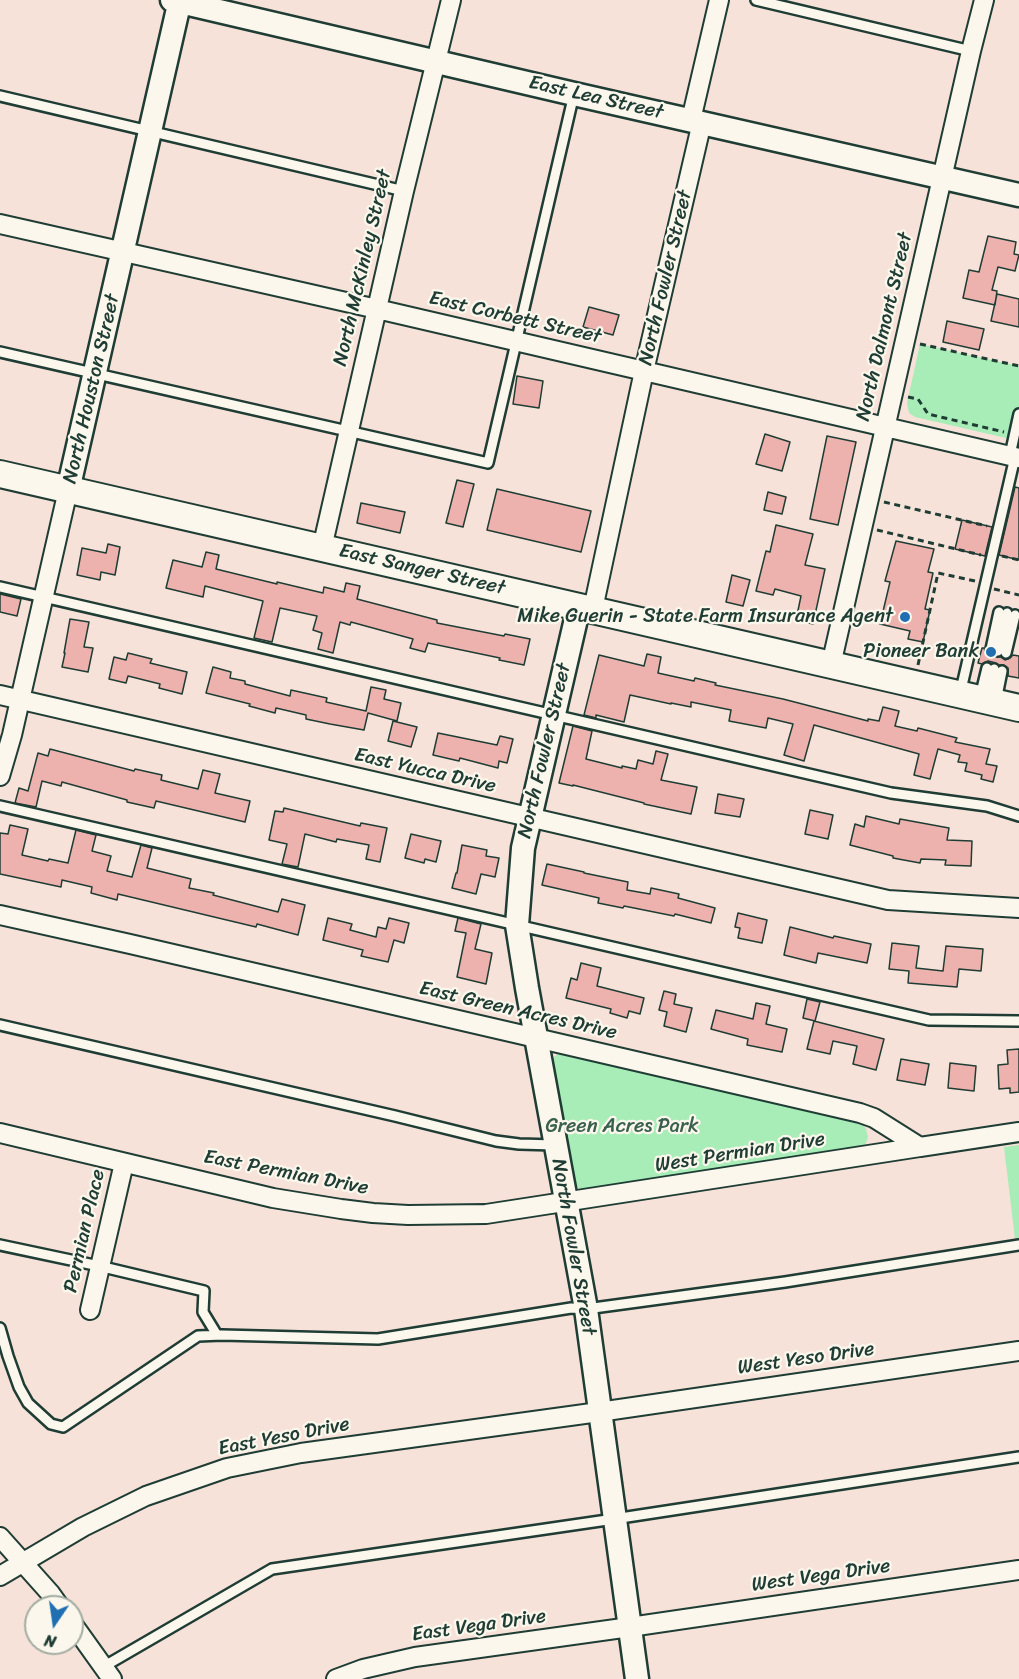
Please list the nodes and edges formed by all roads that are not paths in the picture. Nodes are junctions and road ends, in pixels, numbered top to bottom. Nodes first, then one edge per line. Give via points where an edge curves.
1 (450, 0) edge
2 (719, 0) edge
3 (756, 0) edge
4 (984, 0) edge
5 (178, 1) edge
6 (970, 51) junction
7 (436, 61) junction
8 (574, 94) junction
9 (0, 96) edge
10 (696, 121) junction
11 (151, 131) junction
12 (942, 178) junction
13 (404, 191) junction
14 (1019, 195) edge
15 (0, 224) edge
16 (124, 252) junction
17 (377, 309) junction
18 (517, 342) junction
19 (0, 352) edge
20 (644, 371) junction
21 (96, 374) junction
22 (1019, 414) edge
23 (885, 426) junction
24 (348, 431) junction
25 (1014, 457) edge
26 (0, 474) edge
27 (69, 490) junction
28 (321, 548) junction
29 (0, 587) edge
30 (44, 597) junction
31 (586, 608) junction
32 (998, 651) joint
33 (831, 665) junction
34 (859, 671) junction
35 (0, 695) edge
36 (20, 700) junction
37 (988, 701) edge
38 (553, 716) junction
39 (1019, 726) edge
40 (0, 776) edge
41 (0, 806) edge
42 (1019, 816) edge
43 (530, 818) junction
44 (1019, 908) edge
45 (0, 915) edge
46 (517, 925) junction
47 (1019, 1021) edge
48 (0, 1025) edge
49 (537, 1038) junction
50 (1019, 1132) edge
51 (0, 1133) edge
52 (555, 1145) junction
53 (920, 1148) junction
54 (124, 1163) junction
55 (567, 1202) junction
56 (0, 1245) edge
57 (1019, 1245) edge
58 (99, 1266) junction
59 (586, 1309) junction
60 (90, 1310) dead end
61 (0, 1328) edge
62 (217, 1335) junction
63 (1019, 1351) edge
64 (599, 1412) junction
65 (1019, 1458) edge
66 (614, 1519) junction
67 (0, 1538) edge
68 (22, 1563) junction
69 (1019, 1570) edge
70 (0, 1576) edge
71 (51, 1595) edge
72 (630, 1627) junction
73 (84, 1640) edge
74 (107, 1673) edge
75 (336, 1679) edge
76 (637, 1679) edge

1 - 7 street, North McKinley Street
2 - 10 street, North Fowler Street
3 - 6 lane
4 - 6 street, North Dalmont Street
5 - 7 street, East Lea Street
5 - 11 street, North Houston Street
6 - 12 street, North Dalmont Street
7 - 8 street, East Lea Street
7 - 13 street, North McKinley Street
8 - 10 street, East Lea Street
8 - 18 lane
9 - 11 lane
10 - 12 street, East Lea Street
10 - 20 street, North Fowler Street
11 - 13 lane
11 - 16 street, North Houston Street
12 - 14 street, East Lea Street
12 - 23 street, North Dalmont Street
13 - 17 street, North McKinley Street
15 - 16 street, East Corbett Street
16 - 17 street, East Corbett Street
16 - 21 street, North Houston Street
17 - 18 street, East Corbett Street
17 - 24 street, North McKinley Street
18 - 20 street, East Corbett Street
18 - 24 lane via 488,463
19 - 21 lane
20 - 23 street, East Corbett Street
20 - 31 street, North Fowler Street
21 - 24 lane
21 - 27 street, North Houston Street
22 - 25 lane
23 - 25 street, East Corbett Street
23 - 33 street, North Dalmont Street
24 - 28 street, North McKinley Street
25 - 37 lane via 998,529
26 - 27 main road, East Sanger Street
27 - 28 main road, East Sanger Street
27 - 30 street, North Houston Street
28 - 31 main road, East Sanger Street
29 - 30 lane
30 - 36 street, North Houston Street
30 - 38 lane
31 - 33 main road, East Sanger Street
31 - 38 street, North Fowler Street
32 - 32 lane via 1007,613
33 - 34 main road, East Sanger Street
34 - 37 main road, East Sanger Street
34 - 39 main road via 870,683 1001,717
35 - 36 street, East Yucca Drive
36 - 40 street, North Houston Street
36 - 43 street, East Yucca Drive
37 - 37 lane via 994,669
38 - 42 lane via 891,793 987,806
38 - 43 street, North Fowler Street
41 - 46 lane
43 - 44 street, East Yucca Drive via 888,900
43 - 46 street, North Fowler Street via 523,849
45 - 49 street, East Green Acres Drive
46 - 47 lane via 929,1020
46 - 49 street, North Fowler Street
48 - 52 lane via 496,1141
49 - 52 street, North Fowler Street
49 - 53 street, East Green Acres Drive via 860,1113
50 - 53 street
51 - 54 street, East Permian Drive
52 - 55 street, North Fowler Street
53 - 55 street, West Permian Drive
54 - 55 street, East Permian Drive via 273,1198 373,1213 486,1214
54 - 58 street, Permian Place
55 - 59 street, North Fowler Street
56 - 58 lane
57 - 59 lane
58 - 60 street, Permian Place
58 - 62 lane via 204,1291 202,1312
59 - 62 lane via 571,1308 378,1339
59 - 64 street, North Fowler Street
61 - 62 lane via 28,1403 51,1424 63,1427 198,1336
63 - 64 street, West Yeso Drive
64 - 66 street, North Fowler Street
64 - 68 street, East Yeso Drive via 227,1468 146,1496
65 - 66 lane
66 - 72 street, North Fowler Street
66 - 74 lane via 272,1569
67 - 68 street
68 - 70 street, East Yeso Drive
68 - 71 street
69 - 72 street, West Vega Drive
72 - 75 street, East Vega Drive via 415,1656
72 - 76 street, North Fowler Street
73 - 74 street

